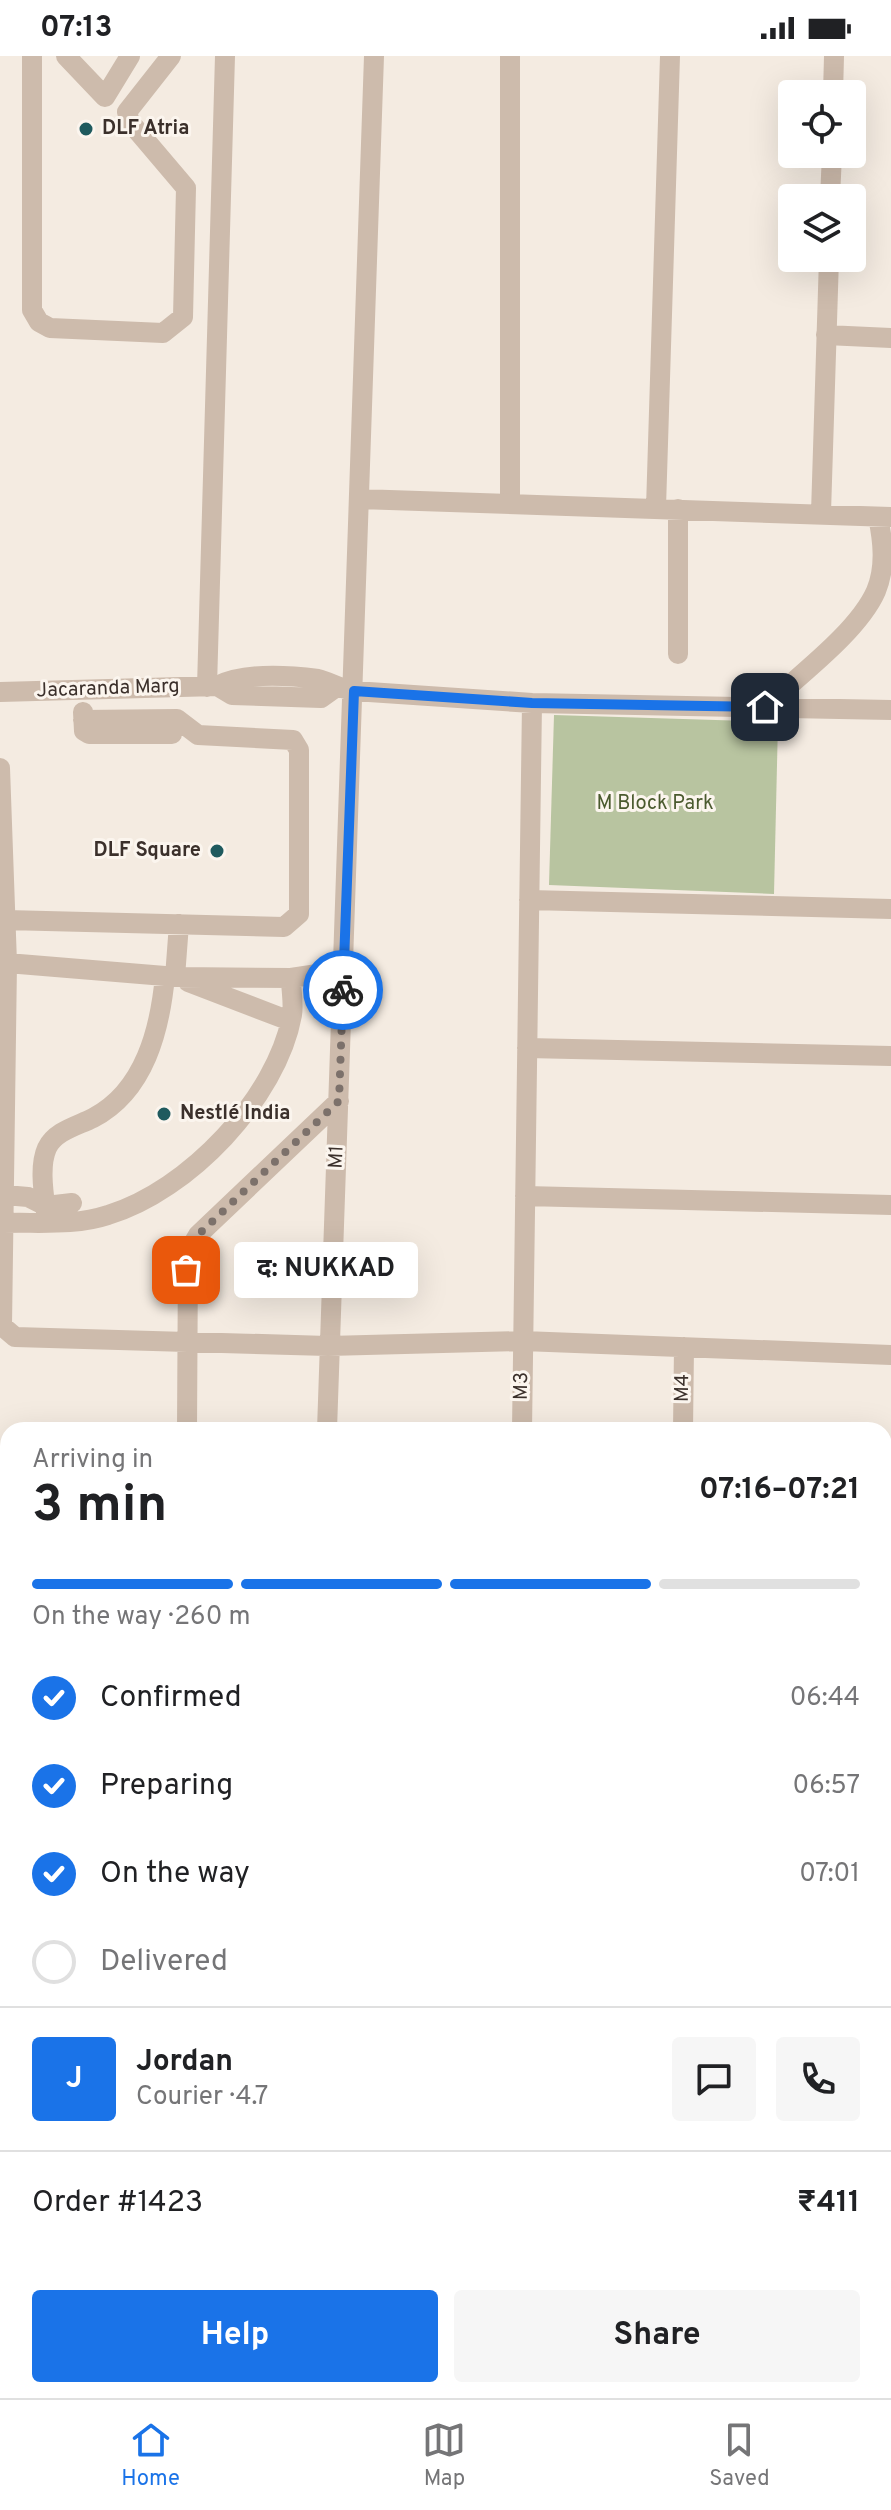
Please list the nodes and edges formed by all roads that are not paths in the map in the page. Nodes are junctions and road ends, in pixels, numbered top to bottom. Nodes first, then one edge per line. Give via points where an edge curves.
1 (32, 56) edge
2 (66, 56) edge
3 (130, 56) edge
4 (171, 56) edge
5 (225, 56) edge
6 (374, 56) edge
7 (510, 56) edge
8 (670, 56) edge
9 (834, 56) edge
10 (833, 80) edge
11 (828, 272) edge
12 (826, 335) junction
13 (891, 338) edge
14 (359, 499) junction
15 (510, 502) junction
16 (656, 508) junction
17 (678, 509) junction
18 (821, 513) junction
19 (885, 517) edge
20 (678, 654) dead end
21 (212, 686) junction
22 (82, 690) junction
23 (344, 690) junction
24 (0, 692) edge
25 (532, 703) junction
26 (765, 707) junction
27 (891, 710) edge
28 (83, 720) junction
29 (172, 734) dead end
30 (0, 768) edge
31 (529, 900) junction
32 (891, 909) edge
33 (6, 920) junction
34 (179, 924) junction
35 (7, 963) junction
36 (344, 970) junction
37 (172, 977) junction
38 (291, 978) junction
39 (290, 1021) junction
40 (527, 1048) junction
41 (891, 1056) edge
42 (339, 1101) junction
43 (5, 1195) junction
44 (525, 1196) junction
45 (72, 1203) dead end
46 (891, 1205) edge
47 (46, 1214) junction
48 (4, 1223) junction
49 (188, 1340) junction
50 (523, 1341) junction
51 (328, 1346) junction
52 (684, 1347) junction
53 (891, 1355) edge
54 (187, 1422) edge
55 (327, 1422) edge
56 (522, 1422) edge
57 (683, 1422) edge

1 - 4 street via 32,310 50,328 163,333 183,317 186,188 127,112
2 - 3 street via 105,97
5 - 21 street
6 - 14 street, M1
7 - 15 street
8 - 16 street
9 - 10 street
11 - 12 street
12 - 13 street
12 - 18 street
14 - 15 street
14 - 23 street, M1
15 - 16 street
16 - 17 street
17 - 18 street
17 - 20 street
18 - 19 street
19 - 26 street via 876,591 861,615
21 - 22 street, Jacaranda Marg
21 - 23 street, Jacaranda Marg via 232,695 321,698
22 - 24 street, Jacaranda Marg
22 - 28 street
23 - 25 street, Jacaranda Marg
23 - 36 street, M1
25 - 26 street, Jacaranda Marg
25 - 31 street, M3
26 - 27 street, Jacaranda Marg
28 - 29 street via 89,734
28 - 34 street via 177,719 198,735 289,738 296,744 299,914 284,927
30 - 33 street
31 - 32 street
31 - 40 street, M3
33 - 34 street
33 - 35 street
34 - 37 street
35 - 37 street
35 - 43 street
36 - 38 street
36 - 42 street, M1
37 - 38 street
37 - 39 street
37 - 47 street via 142,1066 121,1097 48,1146 43,1160
38 - 39 street
39 - 47 street via 256,1097 194,1165 110,1215 75,1222
40 - 41 street
40 - 44 street, M3
42 - 49 street via 198,1235 187,1261
42 - 51 street, M1
43 - 47 street via 28,1197
43 - 48 street
44 - 46 street
44 - 50 street, M3
45 - 47 street
47 - 48 street
48 - 49 street via 2,1326 15,1337
49 - 51 street
49 - 54 street
50 - 51 street
50 - 52 street
50 - 56 street, M3
51 - 55 street, M1
52 - 53 street
52 - 57 street, M4

